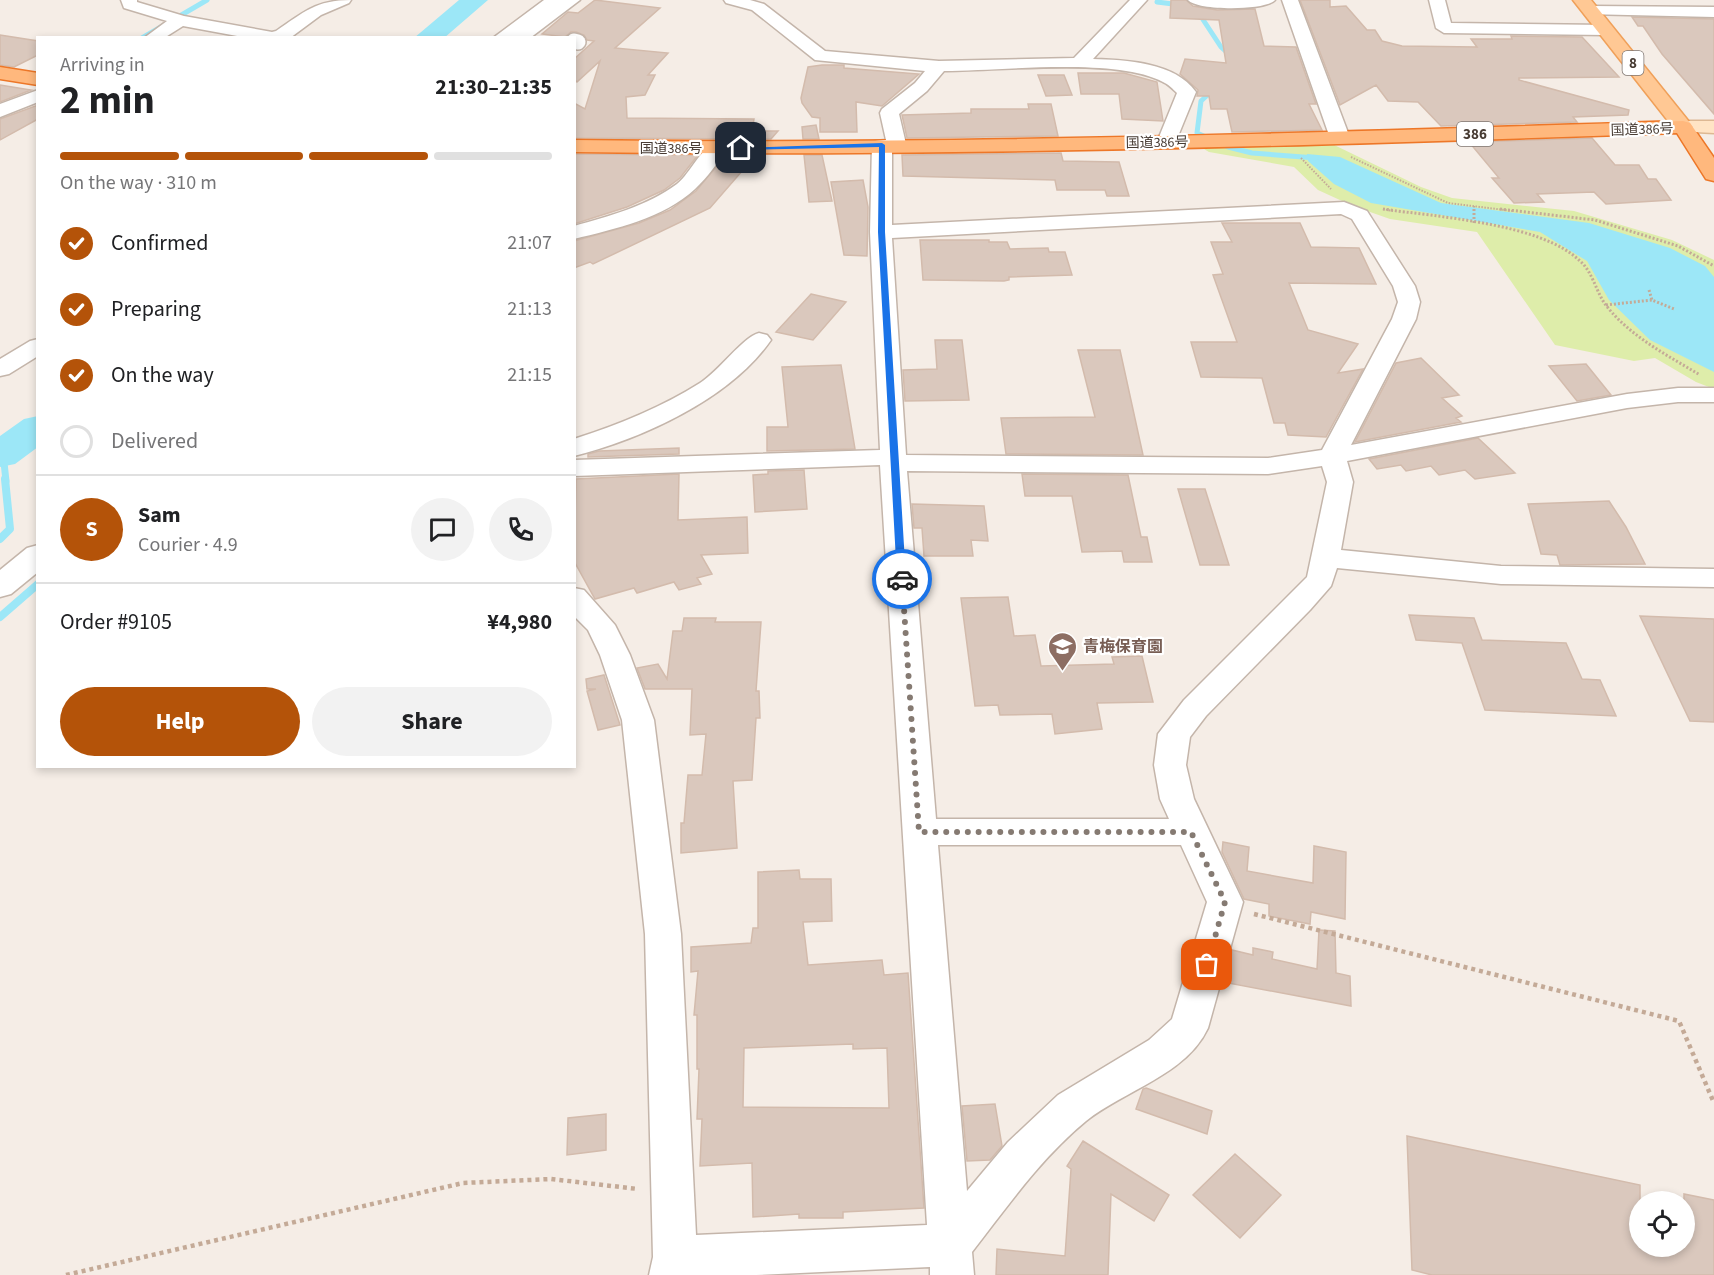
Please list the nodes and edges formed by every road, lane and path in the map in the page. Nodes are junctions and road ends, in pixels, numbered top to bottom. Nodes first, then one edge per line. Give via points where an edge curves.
1 (129, 0) edge
2 (343, 0) edge
3 (556, 0) edge
4 (572, 0) edge
5 (732, 0) edge
6 (1139, 0) edge
7 (1196, 0) edge
8 (1267, 0) edge
9 (1290, 0) edge
10 (1437, 0) edge
11 (1587, 5) edge
12 (1714, 12) edge
13 (176, 18) junction
14 (1606, 30) junction
15 (154, 36) edge
16 (267, 36) edge
17 (281, 36) edge
18 (505, 36) edge
19 (525, 36) edge
20 (1079, 63) junction
21 (939, 66) junction
22 (0, 73) edge
23 (36, 79) edge
24 (36, 96) edge
25 (0, 111) edge
26 (1714, 127) edge
27 (1683, 128) junction
28 (1173, 141) junction
29 (889, 145) junction
30 (576, 146) edge
31 (1343, 147) junction
32 (718, 148) junction
33 (1297, 151) dead end
34 (1714, 174) edge
35 (1338, 192) dead end
36 (1474, 206) junction
37 (1377, 208) dead end
38 (1474, 224) junction
39 (576, 232) edge
40 (881, 232) junction
41 (1714, 266) edge
42 (1648, 290) dead end
43 (1652, 300) junction
44 (1606, 305) junction
45 (1674, 309) dead end
46 (759, 340) dead end
47 (36, 347) edge
48 (0, 369) edge
49 (1708, 386) edge
50 (576, 447) edge
51 (1332, 456) junction
52 (894, 460) junction
53 (576, 468) edge
54 (36, 557) edge
55 (1325, 558) junction
56 (1712, 581) edge
57 (0, 587) edge
58 (576, 599) edge
59 (919, 832) junction
60 (1191, 832) junction
61 (1225, 902) junction
62 (1714, 1103) edge
63 (672, 1193) junction
64 (951, 1260) edge
65 (673, 1266) edge
66 (66, 1275) edge

1 - 13 street via 130,5
2 - 17 street via 315,12
3 - 18 street
4 - 19 street
5 - 21 street via 758,7 821,56
6 - 20 street
7 - 8 street via 1227,4
9 - 31 street
10 - 14 street via 1444,28
11 - 12 street
11 - 14 main road, 8
13 - 15 street
13 - 16 street
14 - 27 main road, 8
20 - 21 street
20 - 28 street via 1150,70 1184,88 1187,92
21 - 29 street via 889,113
22 - 23 highway
24 - 25 street
26 - 27 main road
27 - 31 highway, 国道386号 / 386
27 - 34 highway, 国道386号
28 - 29 highway, 国道386号 / 386
28 - 31 highway, 国道386号 / 386 via 1266,141
29 - 32 highway, 国道386号 / 386
29 - 40 street
30 - 32 highway, 国道386号 / 386
31 - 36 path via 1418,190 1448,203
32 - 39 street via 685,187 657,204
33 - 35 path via 1303,162
36 - 38 path
36 - 41 path via 1595,220 1678,246
37 - 38 path
38 - 44 path via 1520,230 1548,240 1581,261
40 - 51 street via 1354,210 1404,286 1409,302 1404,319
40 - 52 street
42 - 43 path
43 - 44 path
43 - 45 path
44 - 49 path via 1644,342
46 - 50 street via 723,378 689,399
47 - 48 street
49 - 51 street via 1678,395
51 - 52 street via 1268,466
51 - 55 street via 1340,482
52 - 53 street
52 - 59 street
54 - 57 street
55 - 56 street via 1501,575
55 - 60 street via 1321,579 1174,734 1170,765 1177,799
58 - 63 street via 600,625 638,720 663,934
59 - 60 street
59 - 64 street
60 - 61 street
61 - 62 path via 1272,920 1679,1021
61 - 64 street via 1189,1028 1158,1056 1074,1107 1031,1144
63 - 65 street
63 - 66 path via 551,1179 463,1183
64 - 65 street

